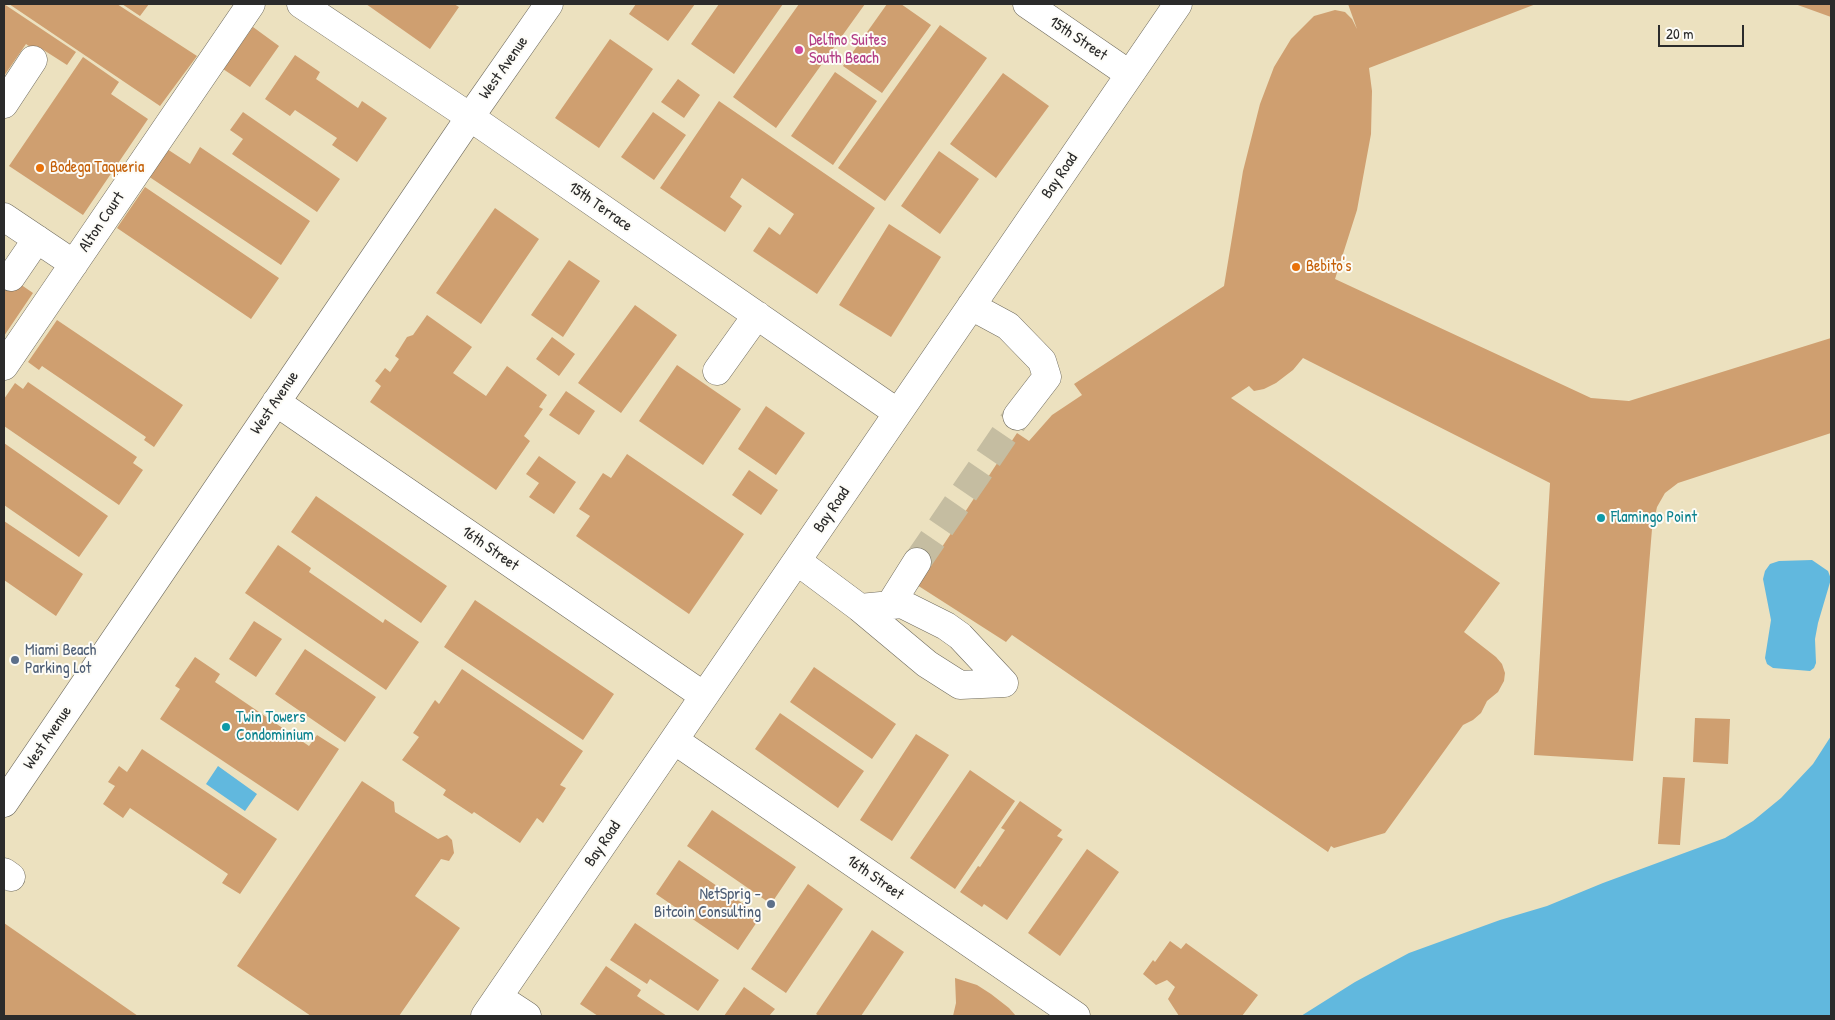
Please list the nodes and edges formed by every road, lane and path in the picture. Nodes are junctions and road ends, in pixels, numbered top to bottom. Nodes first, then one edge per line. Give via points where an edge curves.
1 (251, 4) edge
2 (301, 4) edge
3 (549, 4) edge
4 (1027, 4) edge
5 (1178, 4) edge
6 (34, 60) dead end
7 (1130, 74) junction
8 (4, 104) edge
9 (470, 117) junction
10 (4, 216) edge
11 (37, 239) junction
12 (74, 264) junction
13 (11, 277) dead end
14 (971, 306) junction
15 (757, 315) junction
16 (4, 366) edge
17 (717, 370) dead end
18 (276, 402) junction
19 (898, 413) junction
20 (1017, 416) tunnel mouth
21 (797, 562) junction
22 (917, 562) tunnel mouth
23 (890, 605) junction
24 (860, 608) junction
25 (704, 696) junction
26 (674, 740) junction
27 (4, 803) edge
28 (492, 1007) edge
29 (526, 1016) edge
30 (1076, 1016) edge

1 - 12 street, Alton Court
2 - 9 street, 15th Terrace
3 - 9 street, West Avenue
4 - 7 street, 15th Street
5 - 7 street, Bay Road
6 - 8 street
7 - 14 street, Bay Road
9 - 15 street, 15th Terrace
9 - 18 street, West Avenue
10 - 11 street
11 - 12 street
11 - 13 street
12 - 16 street, Alton Court
14 - 19 street, Bay Road
14 - 20 street via 1008,326 1042,360 1047,376
15 - 17 street
15 - 19 street, 15th Terrace
18 - 25 street, 16th Street
18 - 27 street, West Avenue
19 - 21 street, Bay Road
21 - 24 street
21 - 25 street, Bay Road
22 - 23 street
23 - 24 street
23 - 24 street via 902,604 946,626 960,636 1004,684 960,684 927,664
25 - 26 street, Bay Road
26 - 28 street, Bay Road
26 - 30 street, 16th Street
28 - 29 street

